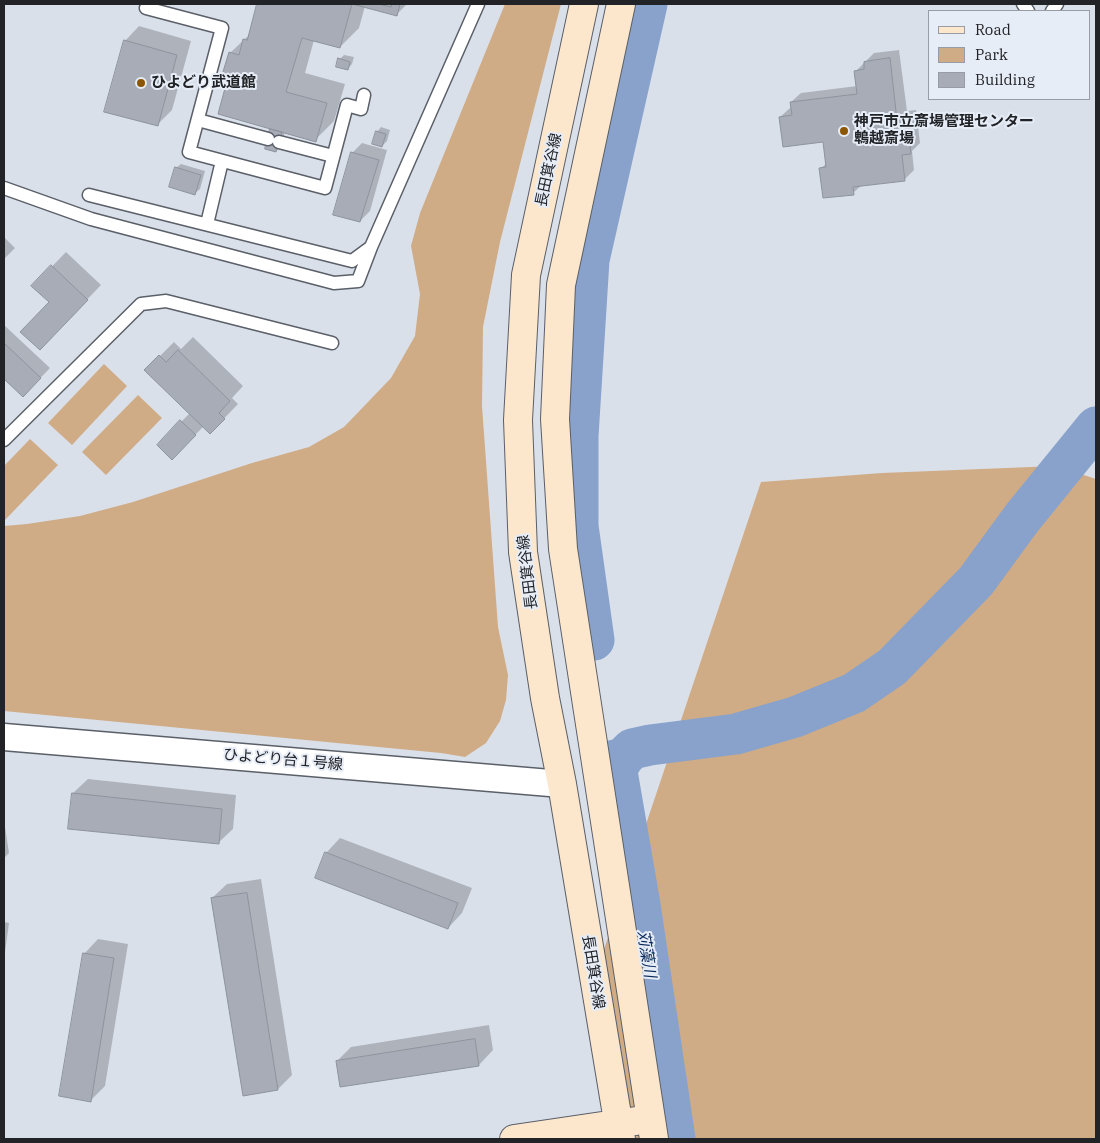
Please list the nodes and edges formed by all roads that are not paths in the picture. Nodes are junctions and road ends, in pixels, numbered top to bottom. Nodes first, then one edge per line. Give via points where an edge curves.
1 (478, 4) edge
2 (584, 4) edge
3 (621, 4) edge
4 (146, 8) dead end
5 (364, 95) dead end
6 (198, 120) junction
7 (333, 156) junction
8 (222, 161) junction
9 (4, 188) edge
10 (89, 195) dead end
11 (207, 224) junction
12 (371, 247) junction
13 (332, 343) dead end
14 (4, 440) edge
15 (4, 737) edge
16 (562, 784) junction
17 (653, 1129) edge
18 (620, 1131) edge
19 (514, 1139) edge

1 - 12 lane
2 - 16 street, 長田箕谷線 via 526,275 518,420 524,552 545,698
3 - 17 street via 561,285 555,419 563,549
4 - 6 lane via 222,28
5 - 7 lane via 361,109 347,105
6 - 7 lane
6 - 8 lane via 189,152
7 - 8 lane via 325,188
8 - 11 lane
9 - 12 lane via 91,219 334,283 358,281
10 - 11 lane
11 - 12 lane via 352,261
13 - 14 lane via 166,301 141,304
15 - 16 street, ひよどり台１号線
16 - 18 street, 長田箕谷線
17 - 18 street
18 - 19 street

